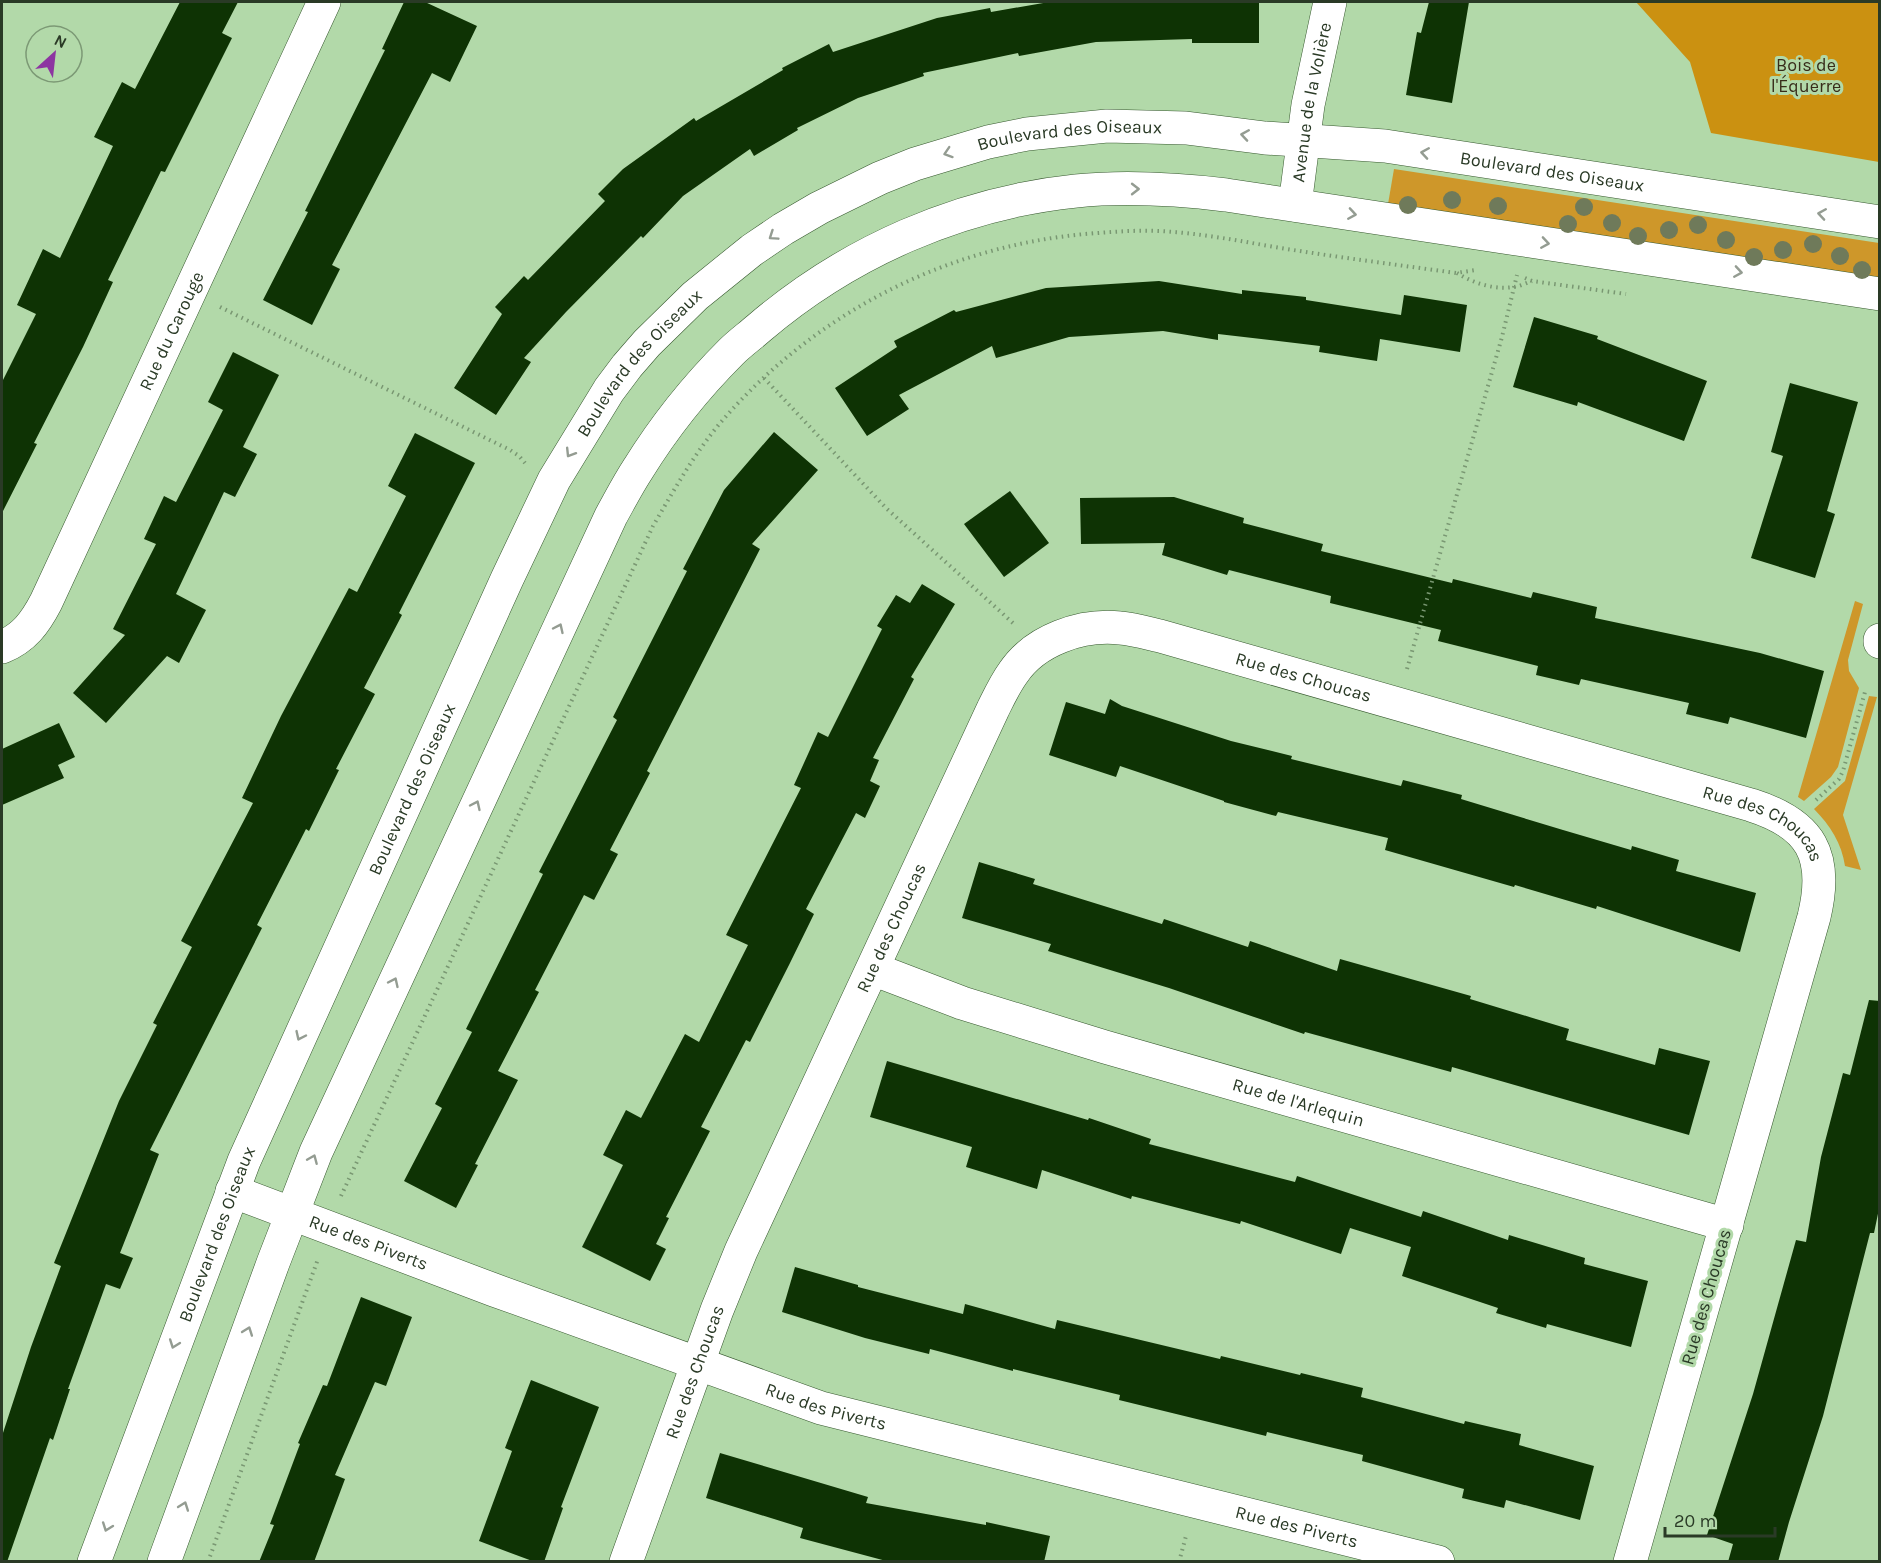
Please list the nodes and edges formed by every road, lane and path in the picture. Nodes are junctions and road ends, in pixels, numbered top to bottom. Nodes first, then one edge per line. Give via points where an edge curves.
1 (324, 2) edge
2 (1330, 2) edge
3 (1303, 141) junction
4 (1294, 205) junction
5 (1880, 222) edge
6 (1517, 274) dead end
7 (1532, 281) dead end
8 (1514, 288) junction
9 (1880, 294) edge
10 (214, 304) dead end
11 (758, 370) dead end
12 (764, 378) junction
13 (528, 468) dead end
14 (1019, 629) dead end
15 (2, 647) edge
16 (1407, 669) dead end
17 (1865, 692) dead end
18 (1810, 806) dead end
19 (873, 969) junction
20 (232, 1191) junction
21 (343, 1192) dead end
22 (291, 1214) junction
23 (1727, 1225) junction
24 (316, 1267) dead end
25 (697, 1364) junction
26 (1188, 1526) dead end
27 (94, 1562) edge
28 (164, 1562) edge
29 (208, 1562) edge
30 (626, 1562) edge
31 (1179, 1562) edge
32 (1438, 1562) edge
33 (1630, 1562) edge

1 - 15 street, Rue du Carouge via 45,602 28,631
2 - 3 street, Avenue de la Volière
3 - 4 street, Avenue de la Volière
5 -> 3 street, Boulevard des Oiseaux via 1385,146
3 -> 20 street, Boulevard des Oiseaux via 1186,128 1107,126 1027,134 953,151 880,178 783,229 723,272 668,321 609,390 554,480
4 -> 9 street
22 -> 4 street via 337,1105 611,516 638,467 691,396 733,350 778,311 860,257 986,208 1045,195 1107,189 1174,189
6 - 8 path
7 - 8 path
8 - 12 path via 1480,284 1456,273 1226,238 1115,231 1045,239 957,260 881,293 815,335
8 - 16 path
10 - 13 path via 510,450
11 - 12 path
12 - 14 path via 886,508
12 - 21 path via 713,433 653,526
17 - 18 path via 1843,771
19 - 23 street, Rue de l'Arlequin via 1083,1040
19 - 23 street, Rue des Choucas via 1013,672 1051,640 1087,629 1121,628 1161,636 1751,805 1781,816 1799,830 1815,852 1820,882 1814,917
19 - 25 street, Rue des Choucas via 750,1230
20 - 22 street, Rue des Piverts
20 -> 27 street, Boulevard des Oiseaux
22 - 25 street, Rue des Piverts
28 -> 22 street
23 - 33 street, Rue des Choucas
24 - 29 path
25 - 30 street, Rue des Choucas
25 - 32 street, Rue des Piverts via 853,1417
26 - 31 path

